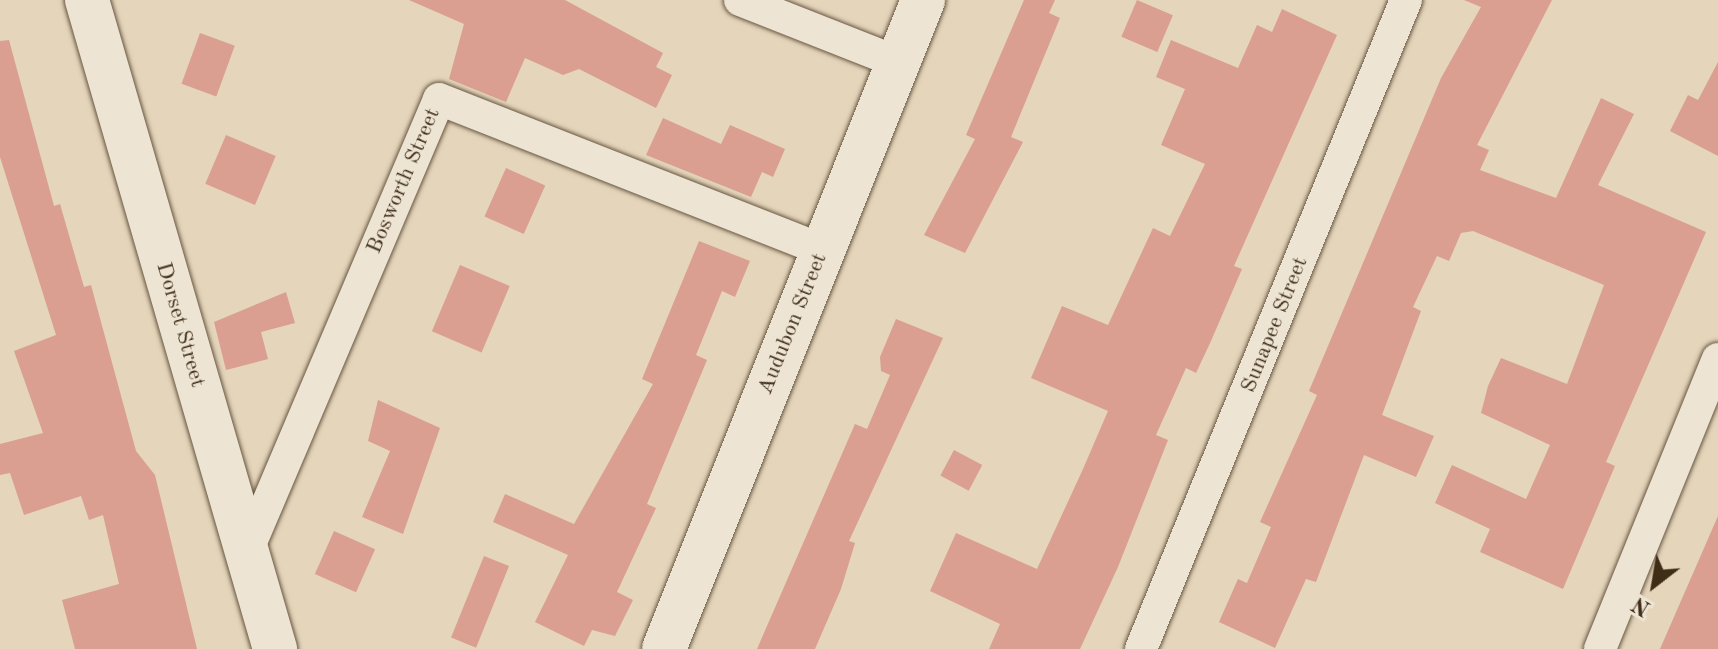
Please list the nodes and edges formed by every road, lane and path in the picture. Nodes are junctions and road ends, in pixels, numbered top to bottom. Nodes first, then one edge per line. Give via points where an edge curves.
1 (87, 0) edge
2 (740, 0) edge
3 (923, 0) edge
4 (1406, 0) edge
5 (897, 62) junction
6 (823, 250) junction
7 (1718, 359) edge
8 (246, 554) junction
9 (275, 649) edge
10 (664, 649) edge
11 (1141, 649) edge
12 (1600, 649) edge

1 - 8 street, Dorset Street
2 - 5 street
3 - 5 street, Audubon Street
4 - 11 street, Sunapee Street
5 - 6 street, Audubon Street
6 - 8 street, Bosworth Street via 439,99
6 - 10 street, Audubon Street
7 - 12 street
8 - 9 street, Dorset Street

